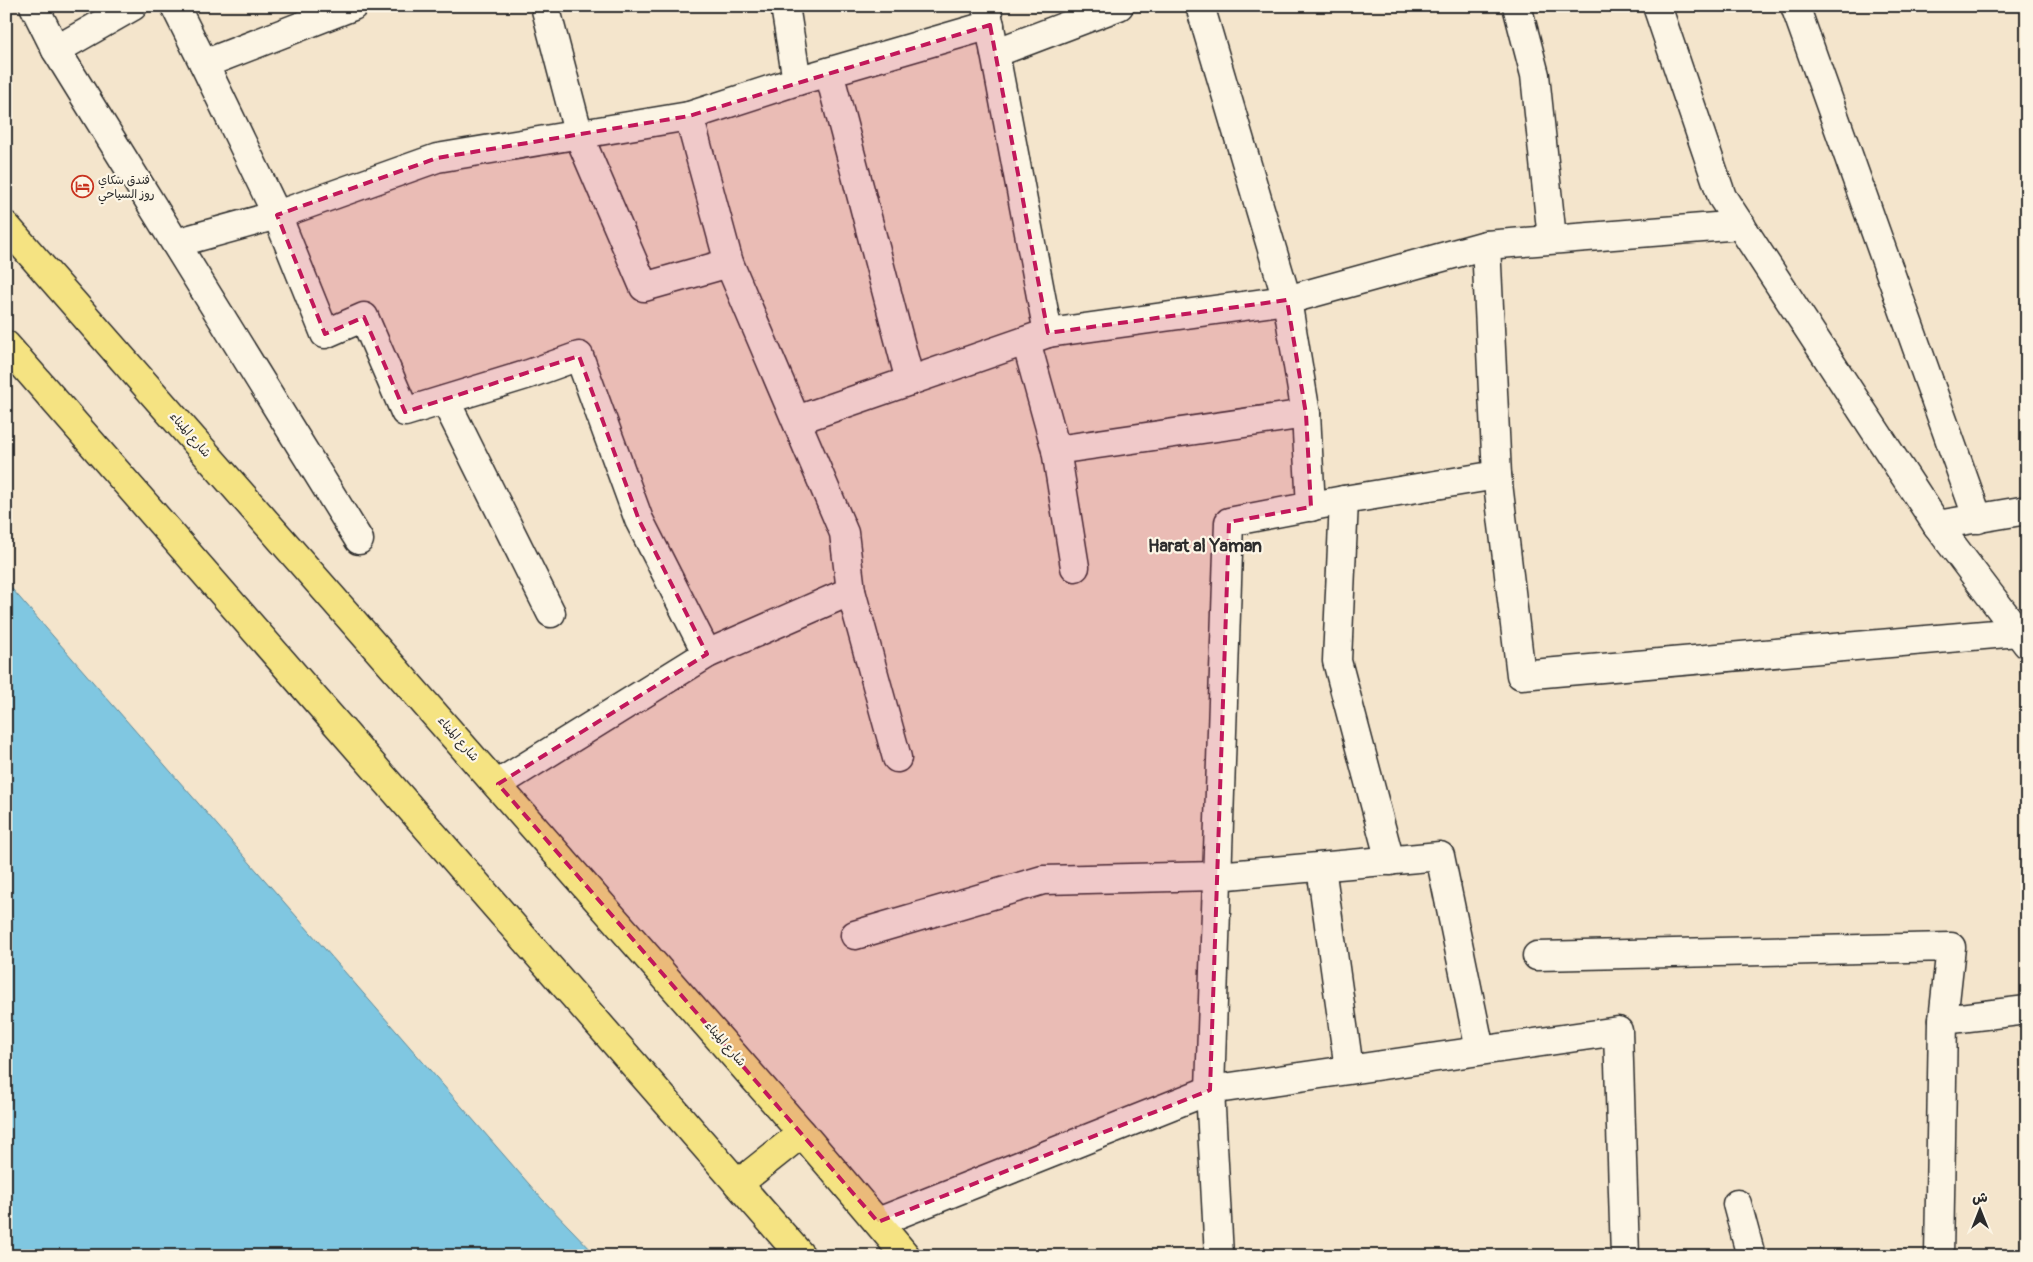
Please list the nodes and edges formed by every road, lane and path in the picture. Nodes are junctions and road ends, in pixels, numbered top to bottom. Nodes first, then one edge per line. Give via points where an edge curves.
1 (34, 6) edge
2 (133, 6) edge
3 (175, 6) edge
4 (353, 6) edge
5 (545, 6) edge
6 (785, 6) edge
7 (1119, 6) edge
8 (1200, 6) edge
9 (1517, 6) edge
10 (1657, 6) edge
11 (1795, 6) edge
12 (988, 16) edge
13 (56, 50) junction
14 (995, 53) junction
15 (204, 64) junction
16 (829, 72) junction
17 (797, 81) junction
18 (689, 116) junction
19 (579, 136) junction
20 (277, 215) junction
21 (1741, 225) junction
22 (6, 226) edge
23 (1552, 239) junction
24 (176, 243) junction
25 (1486, 245) junction
26 (729, 263) junction
27 (1287, 300) junction
28 (1037, 337) junction
29 (6, 345) edge
30 (910, 381) junction
31 (445, 400) junction
32 (1306, 414) junction
33 (797, 420) junction
34 (1056, 450) junction
35 (1498, 475) junction
36 (1344, 500) junction
37 (1311, 506) junction
38 (2027, 510) edge
39 (1978, 518) junction
40 (1937, 524) junction
41 (358, 540) dead end
42 (1075, 567) dead end
43 (851, 591) junction
44 (551, 613) dead end
45 (2022, 638) edge
46 (707, 654) junction
47 (897, 758) dead end
48 (498, 784) junction
49 (1390, 861) junction
50 (1321, 867) junction
51 (1217, 876) junction
52 (855, 935) dead end
53 (1537, 956) dead end
54 (2027, 1010) edge
55 (1943, 1020) junction
56 (1480, 1050) junction
57 (1349, 1069) junction
58 (1210, 1090) junction
59 (802, 1133) junction
60 (738, 1184) junction
61 (1737, 1204) dead end
62 (878, 1222) junction
63 (801, 1256) edge
64 (906, 1256) edge
65 (1218, 1256) edge
66 (1624, 1256) edge
67 (1751, 1256) edge
68 (1939, 1256) edge

1 - 13 street
2 - 13 street
3 - 15 street
4 - 15 street
5 - 19 street
6 - 17 street
7 - 14 street
8 - 27 street
9 - 23 street via 1535,75
10 - 21 street via 1722,197
11 - 39 street
12 - 14 street
12 - 16 street
13 - 24 street
14 - 28 street
15 - 20 street
16 - 17 street
16 - 30 street
17 - 18 street
18 - 19 street
18 - 26 street
19 - 20 street via 437,158
19 - 26 street via 644,287
20 - 24 street
20 - 31 street via 325,334 364,317 405,412
21 - 23 street
21 - 40 street
22 - 48 main road, شارع الميناء
23 - 25 street
24 - 41 street
25 - 27 street
25 - 35 street
26 - 33 street
27 - 28 street
27 - 32 street
28 - 30 street
28 - 34 street
29 - 60 main road
30 - 33 street
31 - 44 street
31 - 46 street via 579,356 639,520
32 - 34 street
32 - 37 street
33 - 43 street via 844,533
34 - 42 street
35 - 36 street
35 - 45 street via 1521,675
36 - 37 street
36 - 49 street via 1337,661
37 - 51 street via 1229,522
38 - 39 street
39 - 40 street
40 - 45 street
43 - 46 street
43 - 47 street
46 - 48 street
48 - 59 main road, شارع الميناء
49 - 50 street
49 - 56 street via 1440,856
50 - 51 street
50 - 57 street
51 - 52 street via 1043,880
51 - 58 street
53 - 55 street via 1951,947
54 - 55 street
55 - 68 street
56 - 57 street
56 - 66 street via 1618,1031
57 - 58 street
58 - 62 street
58 - 65 street
59 - 60 main road
59 - 62 main road, شارع الميناء
60 - 63 main road
61 - 67 street
62 - 64 main road, شارع الميناء

